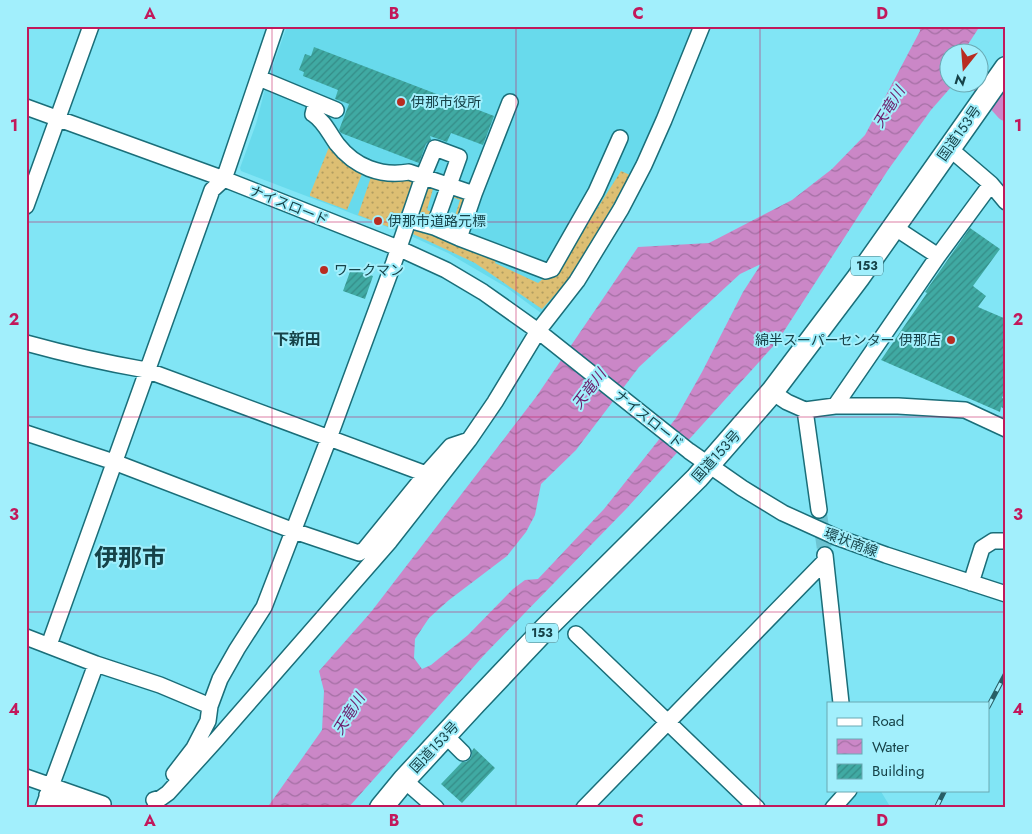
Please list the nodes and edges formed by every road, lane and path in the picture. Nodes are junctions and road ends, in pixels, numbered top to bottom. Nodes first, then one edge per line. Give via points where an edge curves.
1 (91, 26) edge
2 (276, 26) edge
3 (702, 26) edge
4 (1006, 68) edge
5 (259, 78) junction
6 (316, 102) junction
7 (510, 102) dead end
8 (26, 107) edge
9 (336, 110) dead end
10 (58, 119) junction
11 (620, 138) dead end
12 (953, 142) junction
13 (423, 177) junction
14 (224, 179) junction
15 (30, 183) edge
16 (991, 184) junction
17 (449, 185) junction
18 (474, 194) junction
19 (1006, 202) edge
20 (26, 206) edge
21 (409, 220) junction
22 (894, 226) junction
23 (434, 227) junction
24 (459, 238) junction
25 (398, 248) junction
26 (938, 256) junction
27 (541, 333) junction
28 (26, 343) edge
29 (146, 370) junction
30 (772, 392) junction
31 (834, 406) junction
32 (805, 410) junction
33 (1006, 429) edge
34 (26, 433) edge
35 (329, 438) junction
36 (469, 440) junction
37 (114, 462) junction
38 (709, 464) junction
39 (426, 474) junction
40 (819, 510) tunnel mouth
41 (294, 531) junction
42 (1006, 541) edge
43 (971, 583) junction
44 (1006, 594) edge
45 (576, 634) dead end
46 (26, 637) edge
47 (49, 645) junction
48 (96, 664) junction
49 (841, 702) edge
50 (210, 706) junction
51 (668, 723) junction
52 (445, 735) junction
53 (463, 752) dead end
54 (26, 777) edge
55 (404, 780) junction
56 (26, 788) edge
57 (847, 792) edge
58 (48, 794) edge
59 (103, 804) dead end
60 (152, 804) edge
61 (80, 808) edge
62 (381, 808) edge
63 (436, 808) edge
64 (584, 808) edge
65 (757, 808) edge
66 (833, 808) edge

1 - 10 street
2 - 5 street
3 - 27 street via 644,165 577,282
4 - 12 highway, 国道153号 / 153
5 - 6 street
5 - 14 street
6 - 9 street
6 - 13 street via 312,114 321,119 344,152 356,162 381,173 409,172
7 - 18 street
8 - 10 street, ナイスロード
10 - 14 street, ナイスロード
10 - 15 street
11 - 24 street via 596,192 552,268 546,271
12 - 16 street
12 - 22 highway, 国道153号 / 153
13 - 17 street
13 - 17 street via 435,148 459,157
13 - 21 street
14 - 25 street, ナイスロード
14 - 29 street via 212,190
15 - 20 street
16 - 19 street
16 - 26 street
17 - 18 street
17 - 23 street
18 - 24 street
21 - 23 street
21 - 25 street
22 - 26 street
22 - 30 highway, 国道153号 / 153
23 - 24 street
25 - 27 street, ナイスロード via 446,270
25 - 35 street
26 - 31 street
27 - 36 street
27 - 38 street, ナイスロード
28 - 29 street
29 - 35 street
29 - 37 street
30 - 32 street
30 - 38 highway, 国道153号 / 153
31 - 32 street
31 - 33 street via 965,410
32 - 40 street
34 - 37 street
35 - 39 street
35 - 41 street
36 - 39 street via 451,446
36 - 60 street via 390,541 224,732 168,794
37 - 41 street
37 - 47 street
38 - 43 street, 環状南線 via 757,498 811,526
38 - 52 highway, 国道153号 / 153
39 - 41 street via 365,549 358,553
41 - 50 street via 264,607 220,679
42 - 43 street via 993,541 982,548
43 - 44 street, 環状南線
45 - 51 street
46 - 47 street
47 - 48 street
48 - 50 street
48 - 58 street
49 - 51 street via 825,557
50 - 60 street via 208,722 194,748
51 - 64 street
51 - 65 street
52 - 53 street
52 - 55 highway, 国道153号 / 153
54 - 58 street
55 - 62 highway, 国道153号 / 153
55 - 63 street
56 - 58 street
57 - 66 street
58 - 59 street
58 - 61 street

